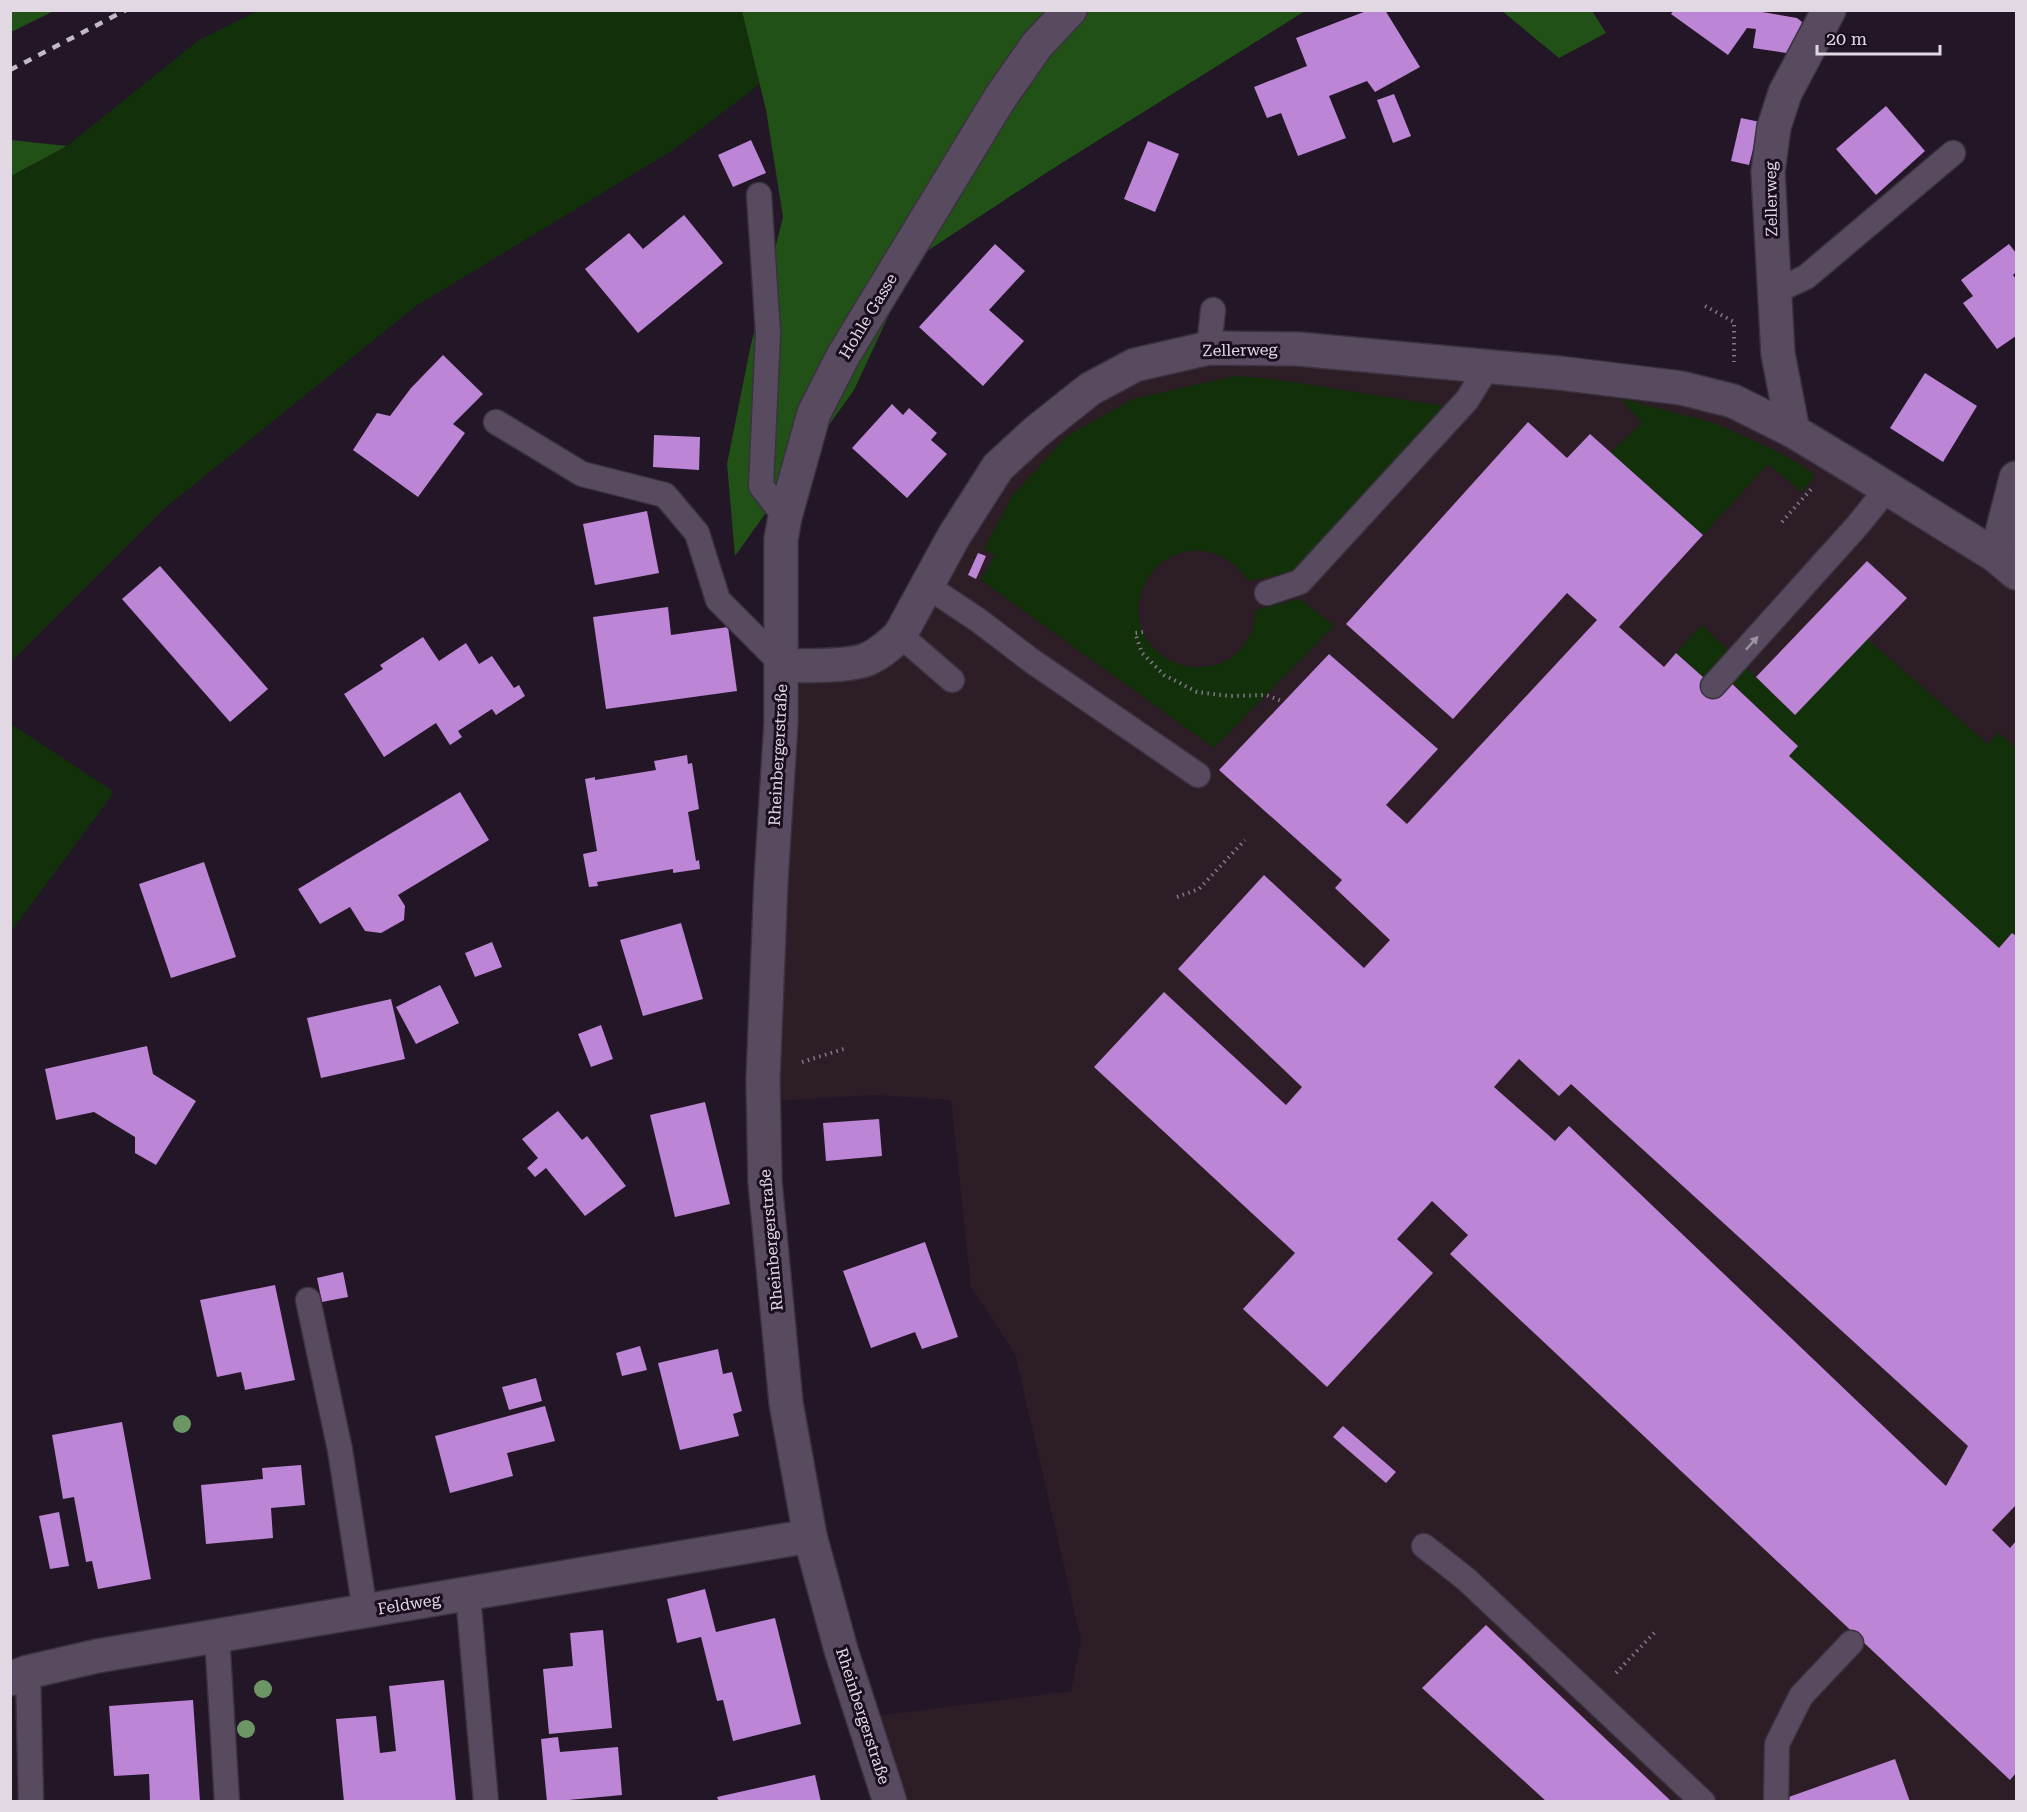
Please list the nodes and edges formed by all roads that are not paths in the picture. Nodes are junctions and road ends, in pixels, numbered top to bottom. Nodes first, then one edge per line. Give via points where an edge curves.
1 (1070, 10) edge
2 (1829, 10) edge
3 (1953, 153) dead end
4 (759, 195) dead end
5 (1774, 292) junction
6 (1214, 310) dead end
7 (1209, 348) junction
8 (1488, 366) junction
9 (496, 422) dead end
10 (1793, 431) junction
11 (2016, 478) edge
12 (1887, 489) junction
13 (784, 517) junction
14 (2006, 565) edge
15 (927, 586) junction
16 (1267, 593) dead end
17 (900, 635) junction
18 (783, 665) junction
19 (952, 680) dead end
20 (1713, 686) dead end
21 (1198, 775) dead end
22 (308, 1300) dead end
23 (810, 1536) junction
24 (1424, 1546) dead end
25 (468, 1595) junction
26 (365, 1611) junction
27 (217, 1636) junction
28 (1851, 1643) dead end
29 (19, 1675) edge
30 (32, 1802) edge
31 (227, 1802) edge
32 (486, 1802) edge
33 (890, 1802) edge
34 (1703, 1802) edge
35 (1776, 1802) edge

1 - 13 street, Hohle Gasse via 1037,45 1000,98 843,356 814,412
2 - 5 street, Zellerweg via 1785,93 1774,127 1768,172
3 - 5 lane via 1806,277
4 - 13 lane via 768,333 761,486
5 - 10 street, Zellerweg via 1778,354
6 - 7 lane
7 - 8 street, Zellerweg via 1298,349
7 - 15 street, Zellerweg via 1135,365 1090,389 1036,432 998,467
8 - 10 street, Zellerweg via 1681,388 1733,401
8 - 16 lane via 1467,400 1300,582
9 - 18 lane via 582,474 665,495 697,533 718,600
10 - 12 street, Zellerweg
11 - 14 street
12 - 14 street, Zellerweg
20 -> 12 lane
13 - 18 street, Hohle Gasse
15 - 17 street, Zellerweg
15 - 21 lane
17 - 18 street, Zellerweg via 868,659 824,666
17 - 19 lane
18 - 23 street, Rheinbergerstraße via 763,1080 765,1182 786,1403
22 - 26 lane via 340,1450
23 - 25 street, Feldweg
23 - 33 street, Rheinbergerstraße via 841,1650
24 - 34 lane via 1466,1579
25 - 26 street, Feldweg
25 - 32 lane
26 - 27 street, Feldweg
27 - 29 street, Feldweg via 98,1656
27 - 31 lane
28 - 35 lane via 1801,1696 1777,1744
29 - 30 lane

